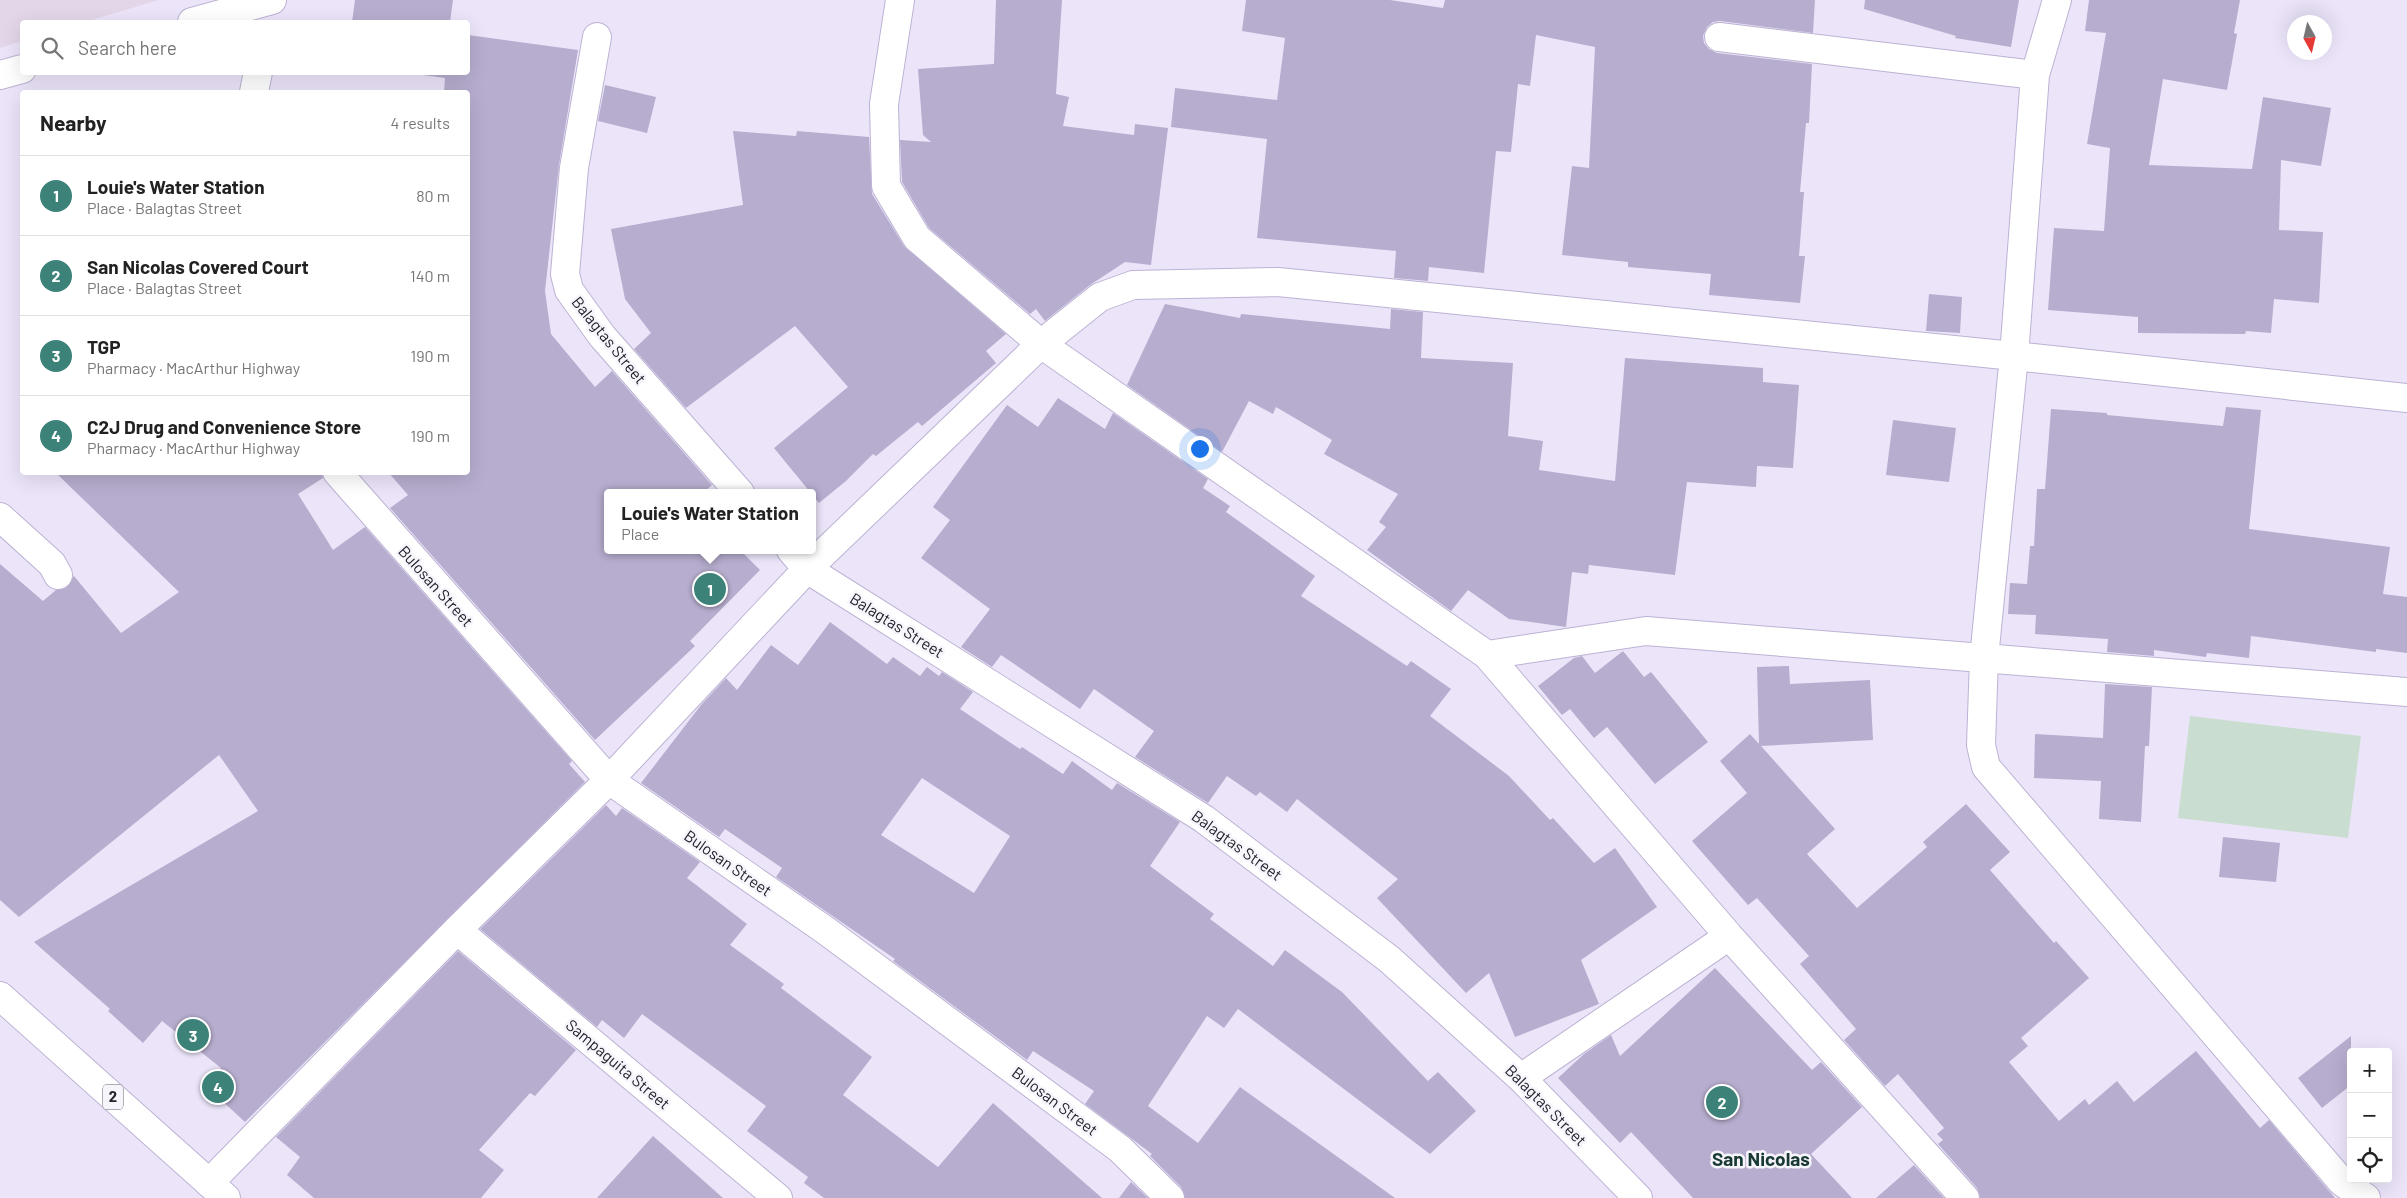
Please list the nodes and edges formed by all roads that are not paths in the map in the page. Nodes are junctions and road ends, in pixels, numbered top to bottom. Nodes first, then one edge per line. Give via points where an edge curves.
1 (274, 0) edge
2 (900, 0) edge
3 (2057, 0) edge
4 (199, 20) edge
5 (270, 20) edge
6 (597, 37) dead end
7 (1719, 37) dead end
8 (20, 69) edge
9 (2035, 74) junction
10 (0, 75) edge
11 (257, 75) edge
12 (254, 90) edge
13 (1041, 344) junction
14 (2014, 356) junction
15 (2407, 398) edge
16 (341, 475) edge
17 (736, 489) edge
18 (0, 517) edge
19 (816, 544) edge
20 (799, 559) edge
21 (58, 575) dead end
22 (1487, 655) junction
23 (1984, 658) junction
24 (2407, 692) edge
25 (609, 780) junction
26 (457, 930) junction
27 (1729, 936) junction
28 (0, 996) edge
29 (1521, 1078) junction
30 (218, 1190) edge
31 (778, 1198) edge
32 (1170, 1198) edge
33 (1638, 1198) edge
34 (1965, 1198) edge
35 (2366, 1198) edge

1 - 4 main road
1 - 5 main road
2 - 13 main road via 884,104 886,186 917,238
3 - 9 main road
6 - 17 main road, Balagtas Street via 574,168 565,274 569,290 602,336
7 - 9 main road
8 - 10 main road
9 - 14 main road
11 - 12 main road
13 - 14 main road via 1100,297 1133,285 1278,282
13 - 19 main road
13 - 22 main road
14 - 15 main road
14 - 23 main road
16 - 25 main road, Bulosan Street
18 - 21 main road via 52,564
20 - 25 main road
20 - 29 main road, Balagtas Street via 1204,819 1389,959
22 - 23 main road via 1646,631
22 - 27 main road
23 - 24 main road
23 - 35 main road via 1981,745 1986,766 2342,1182
25 - 26 main road
25 - 32 main road, Bulosan Street via 825,930 1120,1149
26 - 30 main road
26 - 31 main road, Sampaguita Street
27 - 29 main road
27 - 34 main road
28 - 30 main road, 2
29 - 33 main road, Balagtas Street

